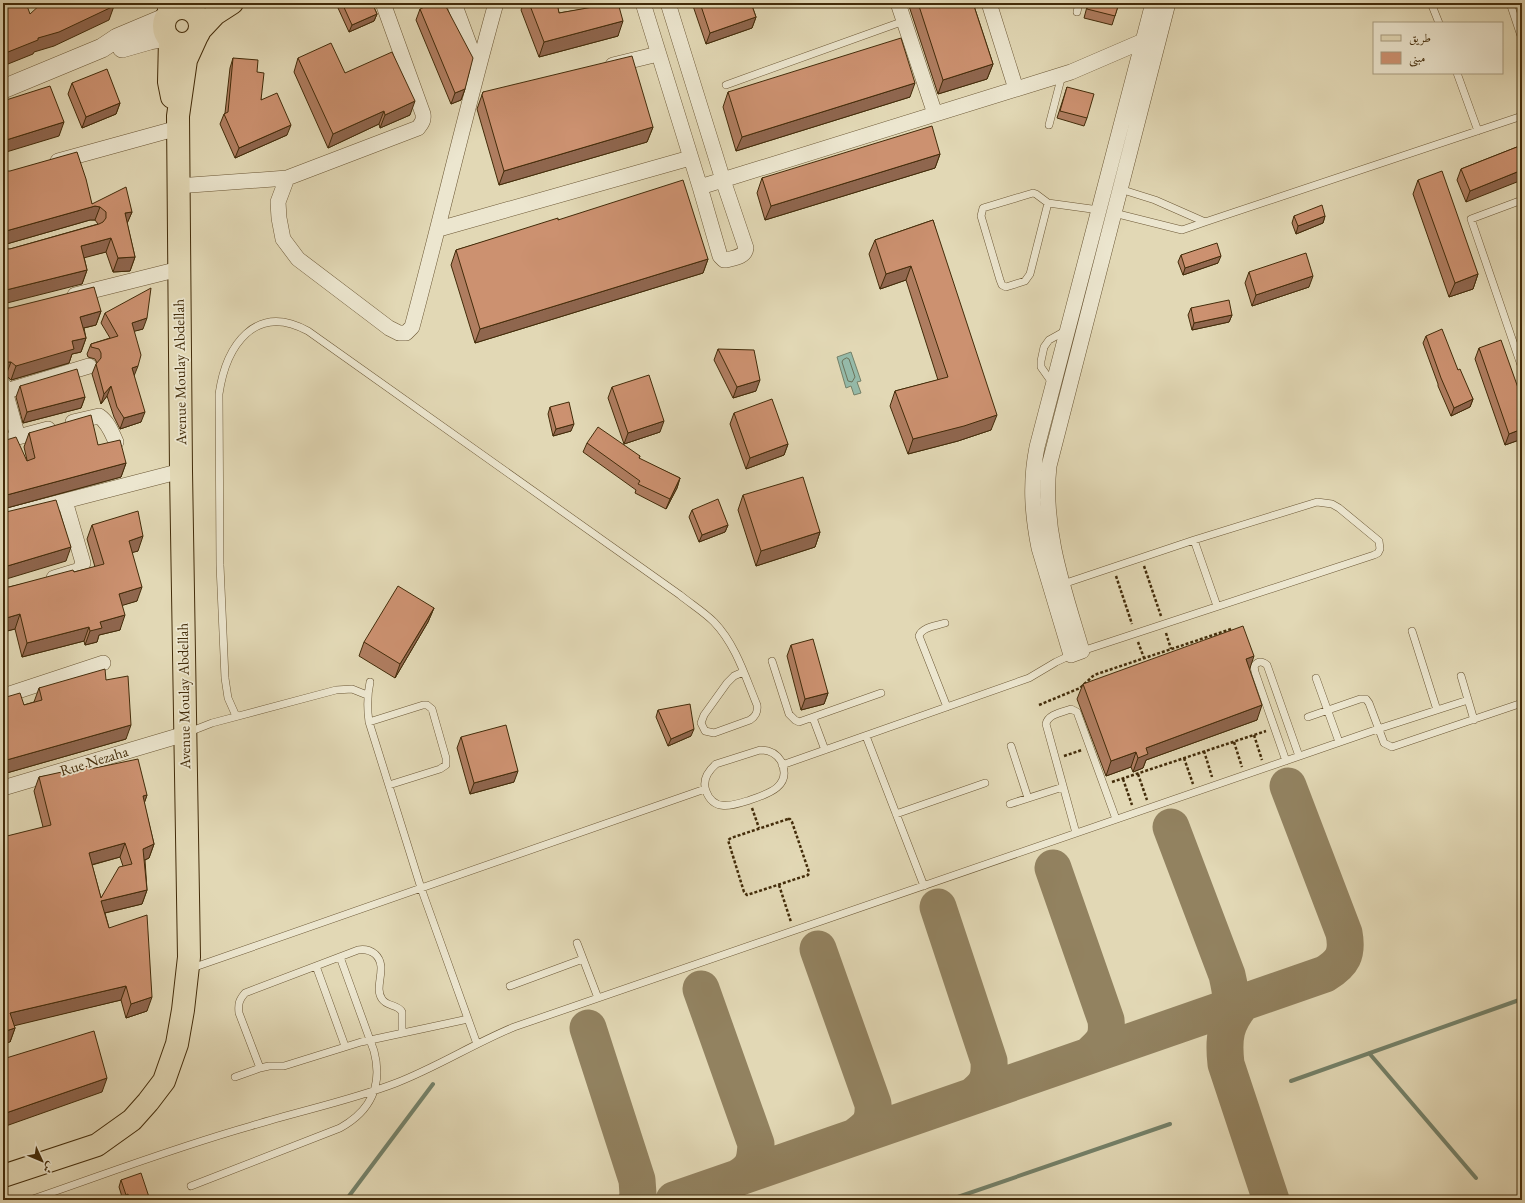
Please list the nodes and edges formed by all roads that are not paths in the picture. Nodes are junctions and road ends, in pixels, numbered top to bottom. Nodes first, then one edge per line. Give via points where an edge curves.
1 (232, 3) edge
2 (383, 3) edge
3 (454, 3) edge
4 (496, 3) edge
5 (643, 3) edge
6 (668, 3) edge
7 (898, 3) edge
8 (989, 3) edge
9 (1079, 3) edge
10 (1153, 3) edge
11 (1168, 3) edge
12 (1431, 3) edge
13 (1510, 3) edge
14 (1077, 12) dead end
15 (174, 15) edge
16 (904, 21) junction
17 (1439, 22) edge
18 (198, 34) junction
19 (1522, 40) edge
20 (1150, 42) junction
21 (658, 54) junction
22 (478, 68) junction
23 (598, 68) edge
24 (1062, 74) junction
25 (1457, 74) edge
26 (726, 85) dead end
27 (1016, 88) junction
28 (3, 89) edge
29 (486, 95) edge
30 (470, 99) junction
31 (935, 114) junction
32 (1522, 116) edge
33 (178, 122) junction
34 (1049, 125) dead end
35 (1478, 130) junction
36 (690, 158) junction
37 (41, 166) edge
38 (287, 178) junction
39 (723, 180) junction
40 (177, 186) junction
41 (700, 187) junction
42 (1112, 188) junction
43 (1522, 200) edge
44 (1048, 203) junction
45 (1099, 210) junction
46 (1114, 213) junction
47 (1205, 222) junction
48 (439, 229) junction
49 (179, 269) junction
50 (64, 297) edge
51 (89, 366) dead end
52 (1522, 368) edge
53 (4, 389) edge
54 (18, 437) junction
55 (3, 442) edge
56 (116, 442) edge
57 (181, 472) junction
58 (65, 501) junction
59 (3, 516) edge
60 (1194, 540) junction
61 (40, 582) edge
62 (1063, 584) junction
63 (1217, 606) junction
64 (944, 623) dead end
65 (1412, 631) dead end
66 (1077, 653) junction
67 (772, 661) dead end
68 (103, 663) dead end
69 (743, 672) junction
70 (1461, 676) dead end
71 (1316, 678) dead end
72 (370, 682) dead end
73 (881, 693) dead end
74 (367, 695) junction
75 (3, 696) edge
76 (1468, 700) junction
77 (1522, 703) edge
78 (947, 707) junction
79 (1328, 710) junction
80 (1437, 710) junction
81 (236, 716) junction
82 (1308, 717) dead end
83 (813, 718) junction
84 (1474, 720) junction
85 (369, 722) junction
86 (1288, 724) junction
87 (1274, 728) junction
88 (1378, 729) junction
89 (185, 734) junction
90 (866, 736) junction
91 (1339, 742) junction
92 (1011, 746) dead end
93 (825, 750) junction
94 (1299, 756) junction
95 (1286, 760) junction
96 (782, 765) junction
97 (985, 783) dead end
98 (389, 785) junction
99 (1063, 787) junction
100 (3, 788) edge
101 (705, 789) junction
102 (1028, 798) junction
103 (1010, 804) dead end
104 (896, 814) junction
105 (1116, 819) junction
106 (1076, 833) junction
107 (924, 886) junction
108 (421, 888) junction
109 (577, 943) dead end
110 (340, 957) junction
111 (583, 959) junction
112 (316, 966) junction
113 (187, 969) junction
114 (510, 986) dead end
115 (598, 998) junction
116 (468, 1019) junction
117 (402, 1032) junction
118 (370, 1040) junction
119 (477, 1044) junction
120 (345, 1046) junction
121 (260, 1068) junction
122 (235, 1077) dead end
123 (374, 1090) junction
124 (3, 1176) edge
125 (191, 1186) dead end
126 (30, 1200) edge

1 - 18 main road, Avenue Moulay Abdellah via 216,14
2 - 38 street via 423,114 422,123 418,128
3 - 22 street
4 - 22 street
5 - 21 street
6 - 39 street
7 - 16 street
8 - 27 street
9 - 14 lane
10 - 20 street
11 - 20 street
12 - 17 lane
13 - 19 lane
15 - 18 main road via 190,10 200,22
15 - 18 main road, Avenue Moulay Abdellah via 177,43 189,43
15 - 28 street
15 - 33 main road, Avenue Moulay Abdellah via 169,82
16 - 26 lane
16 - 31 street
18 - 33 main road, Avenue Moulay Abdellah via 186,60
20 - 24 street
20 - 42 street
21 - 23 street
21 - 36 street
22 - 30 street
24 - 27 street
24 - 34 lane
25 - 35 lane
27 - 31 street
29 - 30 street
30 - 48 street
31 - 39 street
32 - 35 lane
33 - 37 street
33 - 40 main road, Avenue Moulay Abdellah
35 - 47 lane
36 - 41 street
36 - 48 street
38 - 40 street
38 - 48 street via 278,202 283,239 298,259 399,334 406,333 412,327
39 - 41 street
39 - 41 street via 746,248 743,255 726,260 720,256
40 - 49 main road, Avenue Moulay Abdellah
42 - 45 street
42 - 46 street
42 - 47 lane via 1155,200
43 - 52 lane via 1471,219
44 - 44 lane via 1033,193 984,208 982,211 981,216 1002,285 1006,287 1025,281 1030,274
44 - 45 lane
45 - 46 street
45 - 66 street via 1036,453 1032,483 1033,520 1039,548
46 - 47 lane via 1182,230
46 - 62 street via 1049,466 1048,515
49 - 50 street
49 - 57 main road, Avenue Moulay Abdellah
51 - 53 street
53 - 54 street
54 - 55 street
54 - 56 street via 99,416 110,429
57 - 58 street
57 - 89 main road, Avenue Moulay Abdellah
58 - 59 street
58 - 61 street via 82,567 77,571
60 - 62 lane
60 - 63 lane
60 - 63 lane via 1317,502 1332,504 1339,508 1379,541 1380,549 1374,555
62 - 66 street
63 - 66 lane
64 - 78 lane via 924,629 919,636
65 - 80 lane
66 - 78 lane via 1029,678
67 - 83 lane via 791,718 799,722
68 - 75 street
69 - 69 lane via 757,714 750,720 714,733 705,731 701,719 727,683
69 - 81 lane via 728,640 700,610 308,332 292,324 272,322 253,328 238,341 230,355 219,394 220,566 225,670 228,698
70 - 76 lane
71 - 79 lane
72 - 74 lane
73 - 83 lane
74 - 81 lane via 352,690 336,690
74 - 85 lane
76 - 80 lane
76 - 84 lane
77 - 84 lane
78 - 90 lane
79 - 82 lane
79 - 88 lane via 1366,699
79 - 91 lane
80 - 88 lane
81 - 89 lane
83 - 93 lane
84 - 88 lane via 1392,747 1384,743
85 - 98 lane
85 - 98 lane via 423,705 432,708 446,765
86 - 87 lane
86 - 87 lane via 1267,665 1259,662 1254,669
86 - 94 lane
87 - 95 lane
88 - 91 lane
89 - 100 street, Rue Nezaha
89 - 113 main road, Avenue Moulay Abdellah via 189,957
90 - 93 lane
90 - 104 lane
91 - 94 lane
92 - 102 lane
93 - 96 lane
94 - 95 lane
95 - 105 lane
96 - 101 lane via 774,753 767,750 753,751 716,764 706,775
96 - 101 lane via 784,772 779,786 750,800 722,806 714,802
97 - 104 lane
98 - 108 lane
99 - 102 lane
99 - 105 lane via 1047,720 1068,710 1074,710
99 - 106 lane
101 - 108 lane
102 - 103 lane
104 - 107 lane
105 - 106 lane
106 - 107 lane
107 - 115 lane
108 - 113 lane
108 - 116 lane
109 - 111 lane
110 - 112 lane
110 - 117 lane via 363,949 376,955 382,968 380,994 385,1002 402,1012
110 - 118 lane
111 - 114 lane
111 - 115 lane
112 - 120 lane
112 - 121 lane via 244,993 240,999 239,1013
113 - 124 main road, Avenue Moulay Abdellah via 177,1044 164,1081 148,1102 132,1120 97,1145
115 - 119 lane
116 - 117 lane
116 - 119 lane
117 - 118 lane
118 - 120 lane
118 - 123 lane via 378,1064
119 - 123 lane via 423,1071
120 - 121 lane via 284,1066
121 - 122 lane
123 - 125 lane via 362,1113 352,1122
123 - 126 lane via 211,1138

